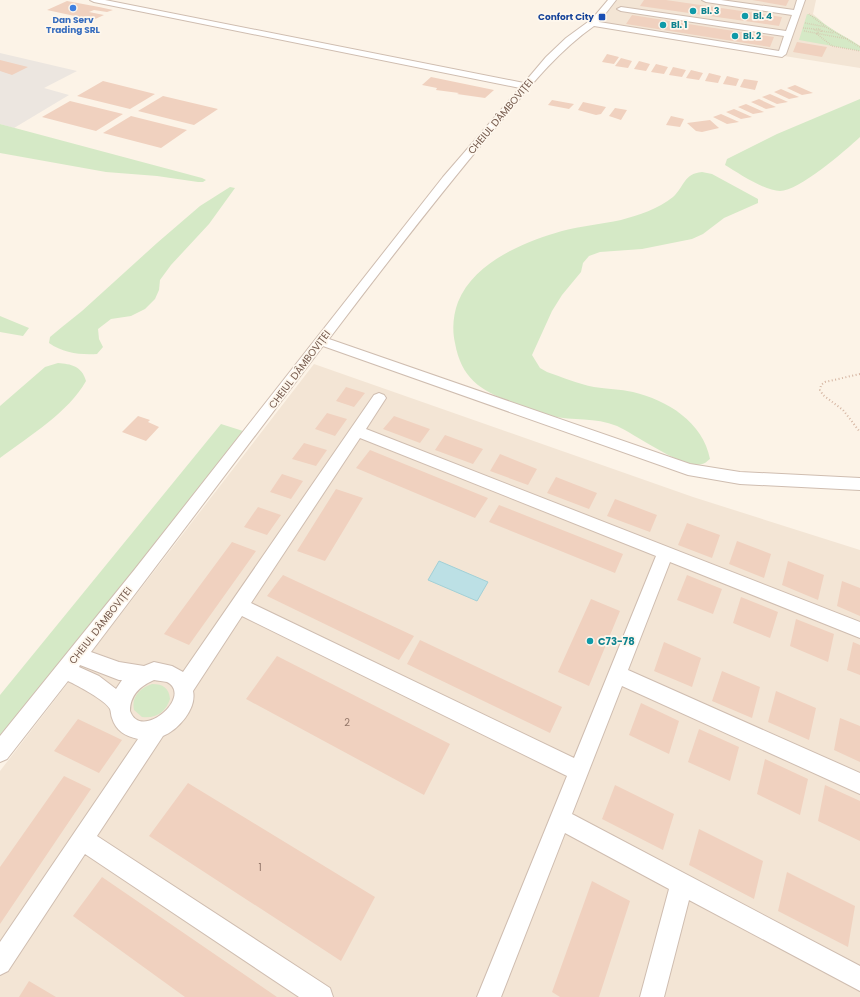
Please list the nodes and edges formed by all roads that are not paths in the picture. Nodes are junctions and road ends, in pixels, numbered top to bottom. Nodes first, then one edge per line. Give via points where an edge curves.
1 (94, 0) edge
2 (612, 0) edge
3 (628, 0) edge
4 (706, 0) edge
5 (801, 0) edge
6 (796, 13) junction
7 (614, 17) junction
8 (592, 23) junction
9 (789, 34) junction
10 (525, 86) junction
11 (321, 341) junction
12 (379, 398) dead end
13 (357, 431) junction
14 (860, 484) edge
15 (665, 554) junction
16 (239, 606) junction
17 (860, 630) edge
18 (77, 655) junction
19 (65, 670) junction
20 (618, 674) junction
21 (144, 675) junction
22 (184, 689) junction
23 (120, 705) junction
24 (156, 729) junction
25 (0, 752) edge
26 (579, 771) junction
27 (860, 784) edge
28 (560, 819) junction
29 (82, 839) junction
30 (682, 884) junction
31 (0, 963) edge
32 (860, 979) edge
33 (321, 997) edge
34 (489, 997) edge
35 (652, 997) edge

1 - 10 street
2 - 8 street, CHEIUL DÂMBOVIȚEI
3 - 7 street
4 - 6 street
5 - 6 street
6 - 9 street
7 - 8 street
7 - 9 street
7 - 9 street via 782,54
8 - 10 street, CHEIUL DÂMBOVIȚEI via 564,45
10 - 11 street, CHEIUL DÂMBOVIȚEI via 447,179
11 - 14 street via 688,470 740,478
11 - 18 street, CHEIUL DÂMBOVIȚEI
12 - 13 street
13 - 15 street
13 - 16 street
15 - 17 street
15 - 20 street
16 - 22 street
16 - 26 street
18 - 19 street, CHEIUL DÂMBOVIȚEI
18 - 21 street via 112,669
19 - 23 street via 92,682
19 - 25 street, CHEIUL DÂMBOVIȚEI
20 - 26 street
20 - 27 street
21 - 22 street via 154,671 169,673 180,680
21 - 23 street via 127,687
22 - 24 street via 178,712 165,725
23 - 24 street via 123,721 129,726 136,730
24 - 29 street
26 - 28 street
28 - 30 street
28 - 34 street
29 - 31 street
29 - 33 street
30 - 32 street
30 - 35 street

